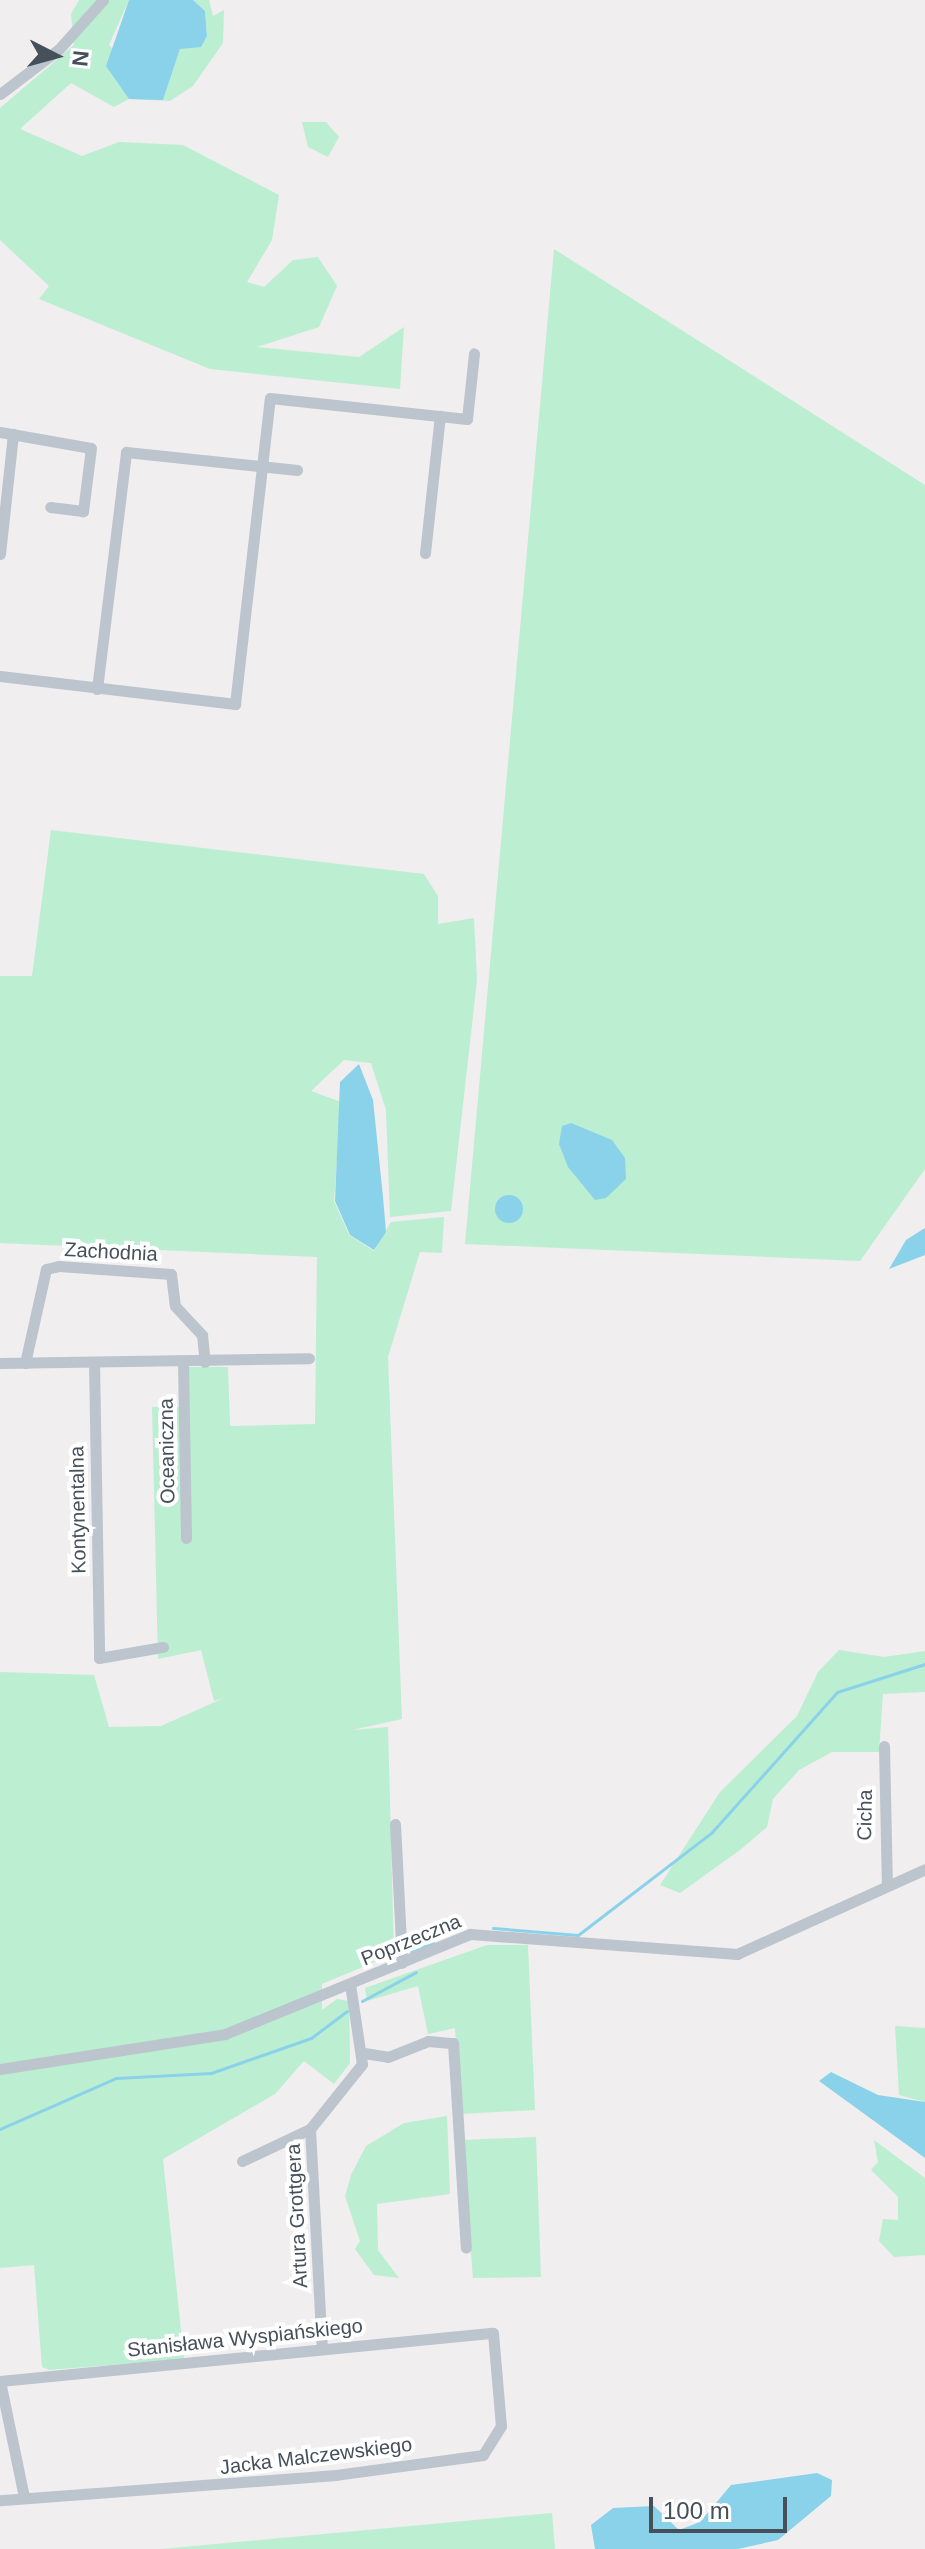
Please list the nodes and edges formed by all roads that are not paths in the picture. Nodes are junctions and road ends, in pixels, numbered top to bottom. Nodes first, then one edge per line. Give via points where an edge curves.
1 (103, 0) edge
2 (0, 94) edge
3 (474, 353) dead end
4 (440, 416) junction
5 (0, 432) edge
6 (13, 434) junction
7 (262, 467) junction
8 (297, 470) dead end
9 (50, 507) dead end
10 (2, 525) edge
11 (425, 553) dead end
12 (0, 554) edge
13 (0, 676) edge
14 (97, 689) junction
15 (309, 1358) dead end
16 (94, 1362) junction
17 (205, 1362) junction
18 (0, 1363) edge
19 (25, 1363) junction
20 (183, 1363) junction
21 (186, 1538) dead end
22 (163, 1647) dead end
23 (884, 1746) dead end
24 (395, 1824) dead end
25 (925, 1869) edge
26 (887, 1884) junction
27 (402, 1963) junction
28 (350, 1984) junction
29 (364, 2053) junction
30 (0, 2069) edge
31 (310, 2129) junction
32 (242, 2161) dead end
33 (466, 2248) dead end
34 (493, 2333) joint
35 (322, 2349) junction
36 (0, 2381) edge
37 (24, 2497) junction
38 (0, 2500) edge

1 - 2 street via 59,49
3 - 4 street via 467,419
4 - 7 street via 270,398
4 - 11 street
5 - 6 street
6 - 9 street via 91,448 83,511
6 - 10 street
7 - 8 street
7 - 14 street via 126,452
7 - 14 street via 235,704
10 - 12 street
13 - 14 street
15 - 17 street
16 - 19 street
16 - 20 street
16 - 22 street, Kontynentalna via 99,1658
17 - 19 street, Zachodnia via 202,1335 175,1306 171,1274 46,1269
17 - 20 street
18 - 19 street
20 - 21 street, Oceaniczna
23 - 26 street, Cicha
24 - 27 street
25 - 26 street, Poprzeczna
26 - 27 street, Poprzeczna via 737,1954 485,1932
27 - 28 street, Poprzeczna
28 - 29 street
28 - 30 street, Poprzeczna via 225,2034
29 - 31 street
29 - 33 street via 388,2057 428,2041 453,2043
31 - 32 street
31 - 35 street, Artura Grottgera
34 - 35 street, Stanisława Wyspiańskiego
34 - 37 street, Jacka Malczewskiego via 501,2426 483,2455 336,2475
35 - 36 street, Stanisława Wyspiańskiego
36 - 37 street
37 - 38 street

